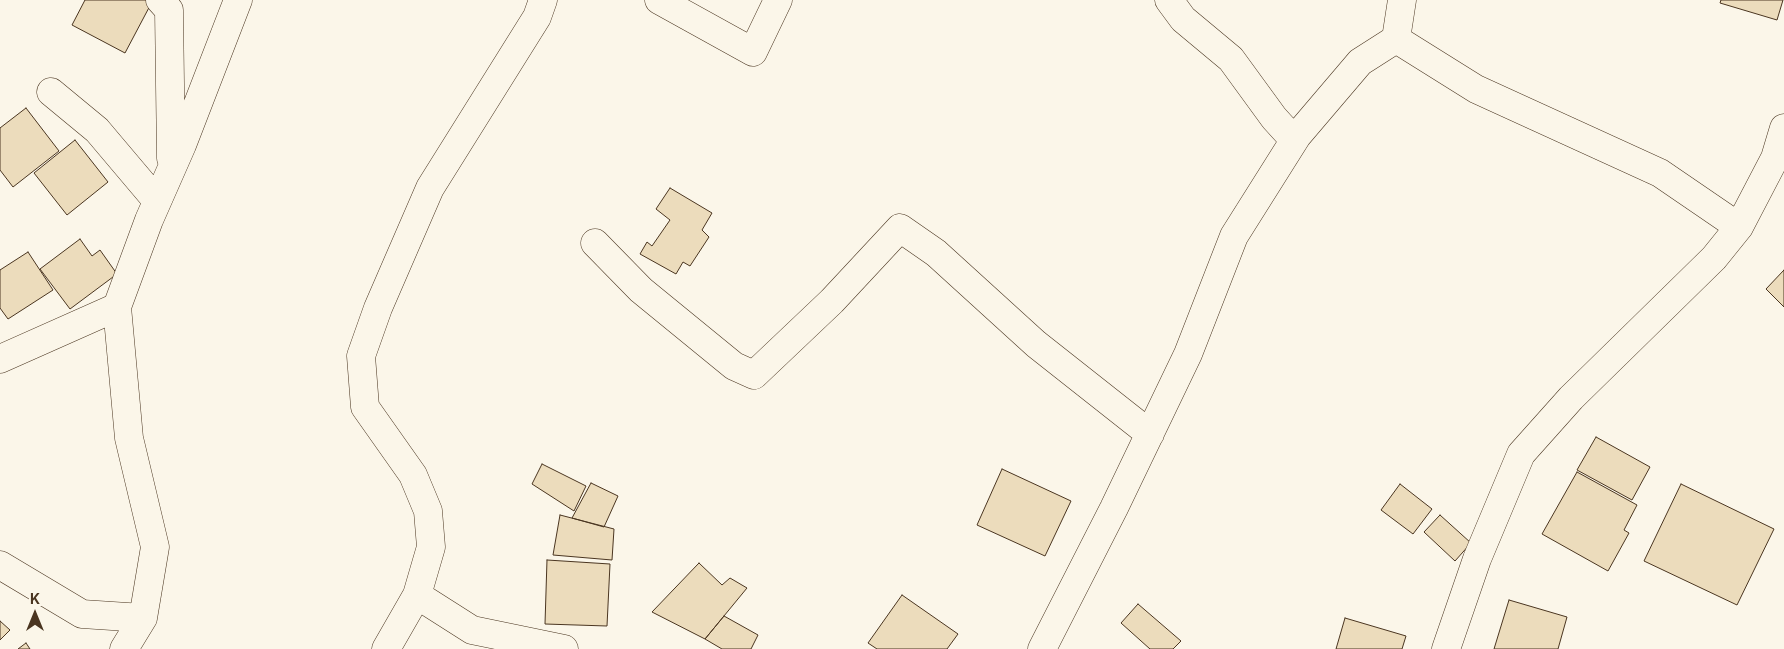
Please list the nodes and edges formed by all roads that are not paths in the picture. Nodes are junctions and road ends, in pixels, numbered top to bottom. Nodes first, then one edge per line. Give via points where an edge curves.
1 (160, 0) edge
2 (238, 0) edge
3 (543, 0) edge
4 (659, 0) edge
5 (778, 0) edge
6 (1169, 0) edge
7 (1402, 0) edge
8 (1396, 38) junction
9 (51, 92) dead end
10 (1784, 128) edge
11 (1294, 140) junction
12 (171, 169) junction
13 (157, 200) junction
14 (1739, 227) junction
15 (595, 243) dead end
16 (117, 307) junction
17 (0, 358) edge
18 (1150, 434) junction
19 (0, 565) edge
20 (417, 595) junction
21 (143, 618) junction
22 (124, 649) edge
23 (386, 649) edge
24 (564, 649) edge
25 (1042, 649) edge
26 (1446, 649) edge

1 - 12 street via 169,10
2 - 12 street
3 - 20 street via 537,17 430,188 378,308 361,356 364,407 413,475 428,511 431,547
4 - 5 street via 753,52
6 - 11 street via 1183,19 1230,59
7 - 8 street
8 - 11 street via 1360,62
8 - 14 street via 1476,89 1660,173
9 - 13 street via 97,130
10 - 14 street via 1775,158
11 - 18 street via 1234,236 1188,354
12 - 13 street
13 - 16 street
14 - 26 street via 1714,258 1571,398 1521,454 1477,559
15 - 18 street via 641,290 734,366 754,375 832,301 900,228 936,253 1036,344
16 - 17 street
16 - 21 street via 129,438 155,547
18 - 25 street
19 - 21 street via 82,614
20 - 23 street
20 - 24 street via 472,630
21 - 22 street

